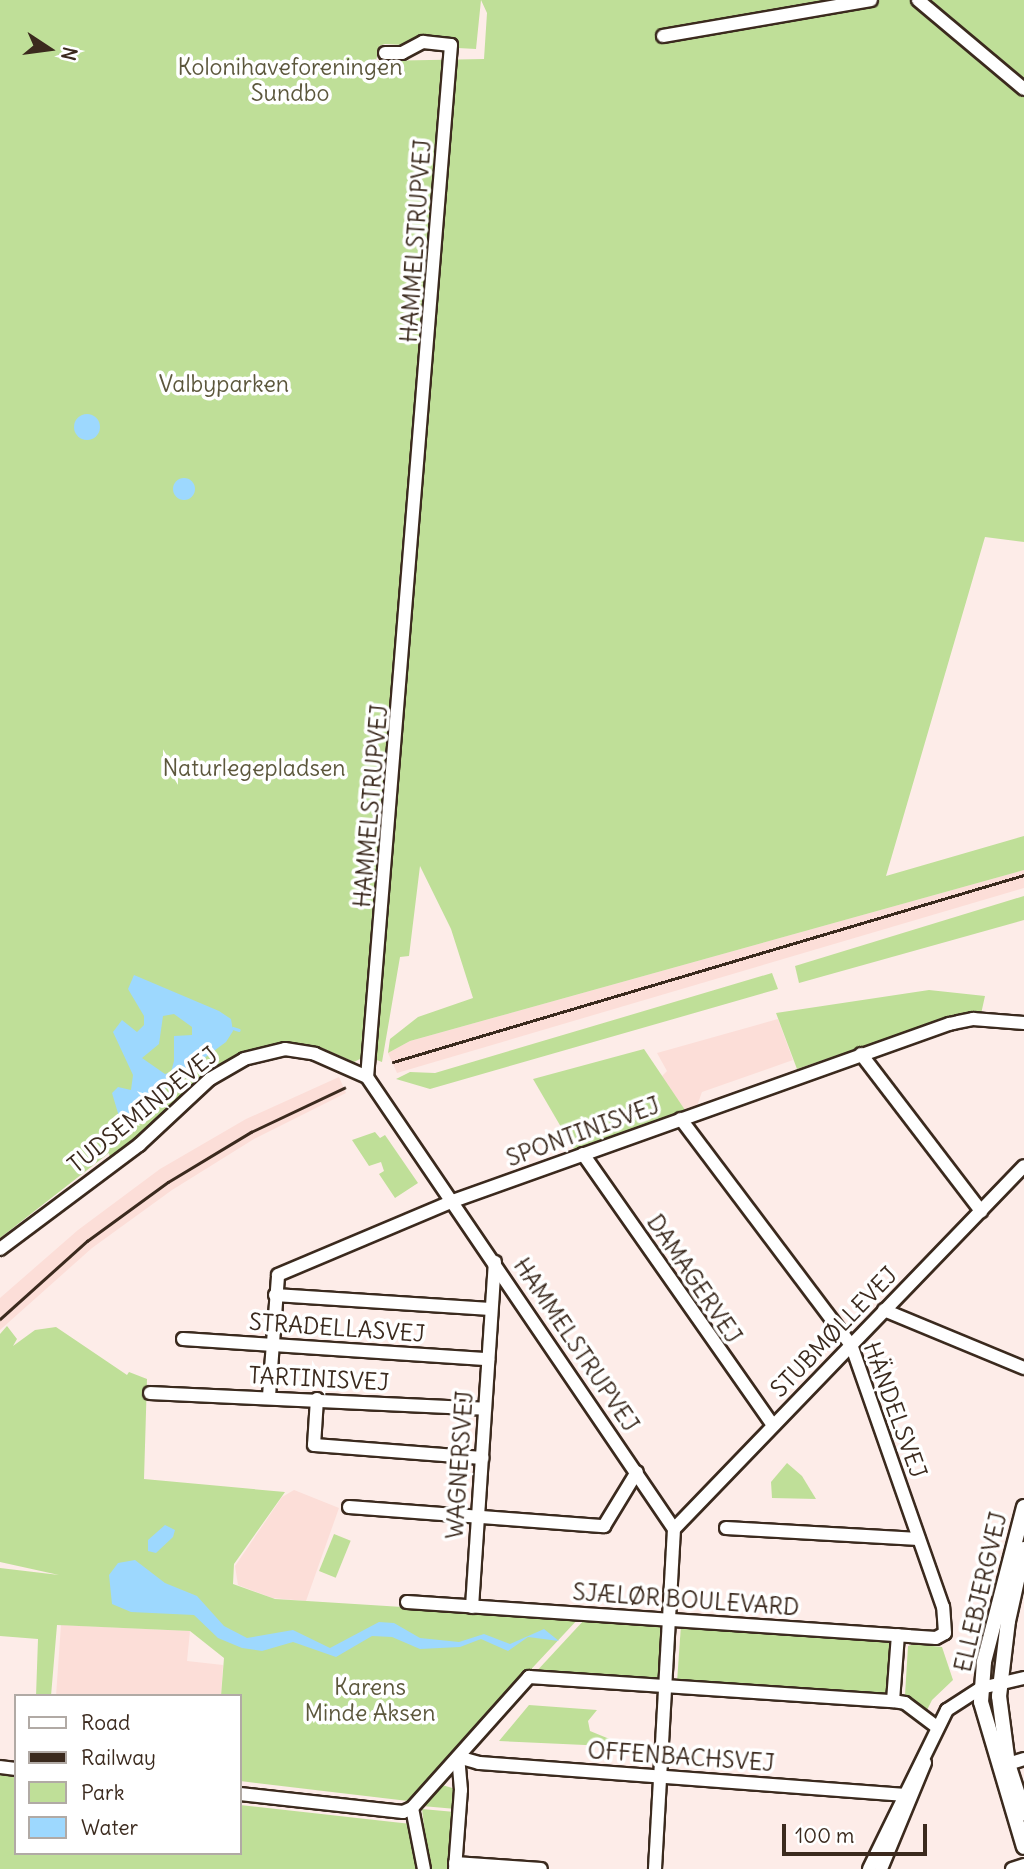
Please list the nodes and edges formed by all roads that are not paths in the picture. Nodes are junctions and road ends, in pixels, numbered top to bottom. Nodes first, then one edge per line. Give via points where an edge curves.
1 (872, 0) edge
2 (918, 0) edge
3 (663, 36) dead end
4 (385, 53) dead end
5 (1024, 89) edge
6 (1024, 1023) edge
7 (861, 1054) junction
8 (367, 1077) junction
9 (681, 1119) junction
10 (583, 1154) junction
11 (1024, 1166) edge
12 (453, 1200) junction
13 (981, 1211) junction
14 (0, 1249) edge
15 (495, 1262) junction
16 (275, 1295) junction
17 (492, 1309) junction
18 (884, 1310) junction
19 (183, 1339) dead end
20 (271, 1345) junction
21 (851, 1345) junction
22 (488, 1359) junction
23 (1024, 1367) edge
24 (150, 1393) dead end
25 (269, 1396) junction
26 (317, 1399) junction
27 (485, 1409) junction
28 (773, 1425) junction
29 (482, 1458) junction
30 (637, 1472) junction
31 (349, 1507) dead end
32 (1024, 1507) edge
33 (478, 1516) junction
34 (674, 1528) junction
35 (726, 1528) dead end
36 (919, 1539) junction
37 (1024, 1549) edge
38 (407, 1602) dead end
39 (472, 1607) junction
40 (670, 1618) junction
41 (898, 1635) junction
42 (942, 1637) joint
43 (1024, 1678) edge
44 (1000, 1680) junction
45 (666, 1686) junction
46 (981, 1688) junction
47 (893, 1701) junction
48 (935, 1729) junction
49 (458, 1757) junction
50 (1024, 1759) edge
51 (1008, 1765) junction
52 (660, 1777) junction
53 (242, 1794) edge
54 (903, 1795) junction
55 (412, 1808) junction
56 (1024, 1811) edge
57 (1024, 1847) edge
58 (1024, 1865) edge
59 (455, 1866) edge
60 (424, 1869) edge
61 (541, 1869) edge
62 (654, 1869) edge
63 (869, 1869) edge
64 (881, 1869) edge
65 (1012, 1869) edge

1 - 3 street
2 - 5 street
4 - 8 street, HAMMELSTRUPVEJ via 402,53 423,42 451,45
6 - 7 street, SPONTINISVEJ via 973,1019
7 - 9 street, SPONTINISVEJ
7 - 13 street
8 - 12 street, HAMMELSTRUPVEJ
8 - 14 street, TUDSEMINDEVEJ via 315,1054 285,1049 244,1059 210,1079 139,1145
9 - 10 street, SPONTINISVEJ
9 - 21 street, HÄNDELSVEJ
10 - 12 street, SPONTINISVEJ
10 - 28 street, DAMAGERVEJ
11 - 13 street, STUBMØLLEVEJ
12 - 15 street, HAMMELSTRUPVEJ
12 - 16 street, SPONTINISVEJ via 278,1275
13 - 18 street, STUBMØLLEVEJ
15 - 17 street, WAGNERSVEJ
15 - 30 street, HAMMELSTRUPVEJ
16 - 17 street
16 - 20 street, SPONTINISVEJ
17 - 22 street, WAGNERSVEJ
18 - 21 street, STUBMØLLEVEJ
18 - 23 street
19 - 20 street, STRADELLASVEJ
20 - 22 street, STRADELLASVEJ
20 - 25 street, SPONTINISVEJ
21 - 28 street, STUBMØLLEVEJ
21 - 36 street, HÄNDELSVEJ
22 - 27 street, WAGNERSVEJ
24 - 25 street, TARTINISVEJ
25 - 26 street, TARTINISVEJ
26 - 27 street, TARTINISVEJ
26 - 29 street via 314,1445
27 - 29 street, WAGNERSVEJ
28 - 34 street, STUBMØLLEVEJ
29 - 33 street, WAGNERSVEJ
30 - 33 street via 604,1526
30 - 34 street, HAMMELSTRUPVEJ
31 - 33 street
32 - 46 main road, ELLEBJERGVEJ
33 - 39 street, WAGNERSVEJ
34 - 40 street
35 - 36 street
36 - 42 street, HÄNDELSVEJ via 947,1623
37 - 44 main road, ELLEBJERGVEJ
38 - 39 street
39 - 40 street, SJÆLØR BOULEVARD
40 - 41 street, SJÆLØR BOULEVARD
40 - 45 street
41 - 42 street, SJÆLØR BOULEVARD
41 - 47 street
43 - 44 street
44 - 46 street
44 - 51 main road, ELLEBJERGVEJ
45 - 47 street
45 - 49 street via 529,1677
45 - 52 street
46 - 48 street via 951,1706
46 - 57 main road via 988,1735
47 - 48 street via 905,1703
48 - 54 street
48 - 64 street via 918,1789
49 - 52 street, OFFENBACHSVEJ via 478,1763
49 - 55 street
49 - 59 street via 461,1790
50 - 51 street
51 - 56 main road, ELLEBJERGVEJ
52 - 54 street, OFFENBACHSVEJ
52 - 62 street
53 - 55 street via 390,1812
54 - 63 street
55 - 60 street
58 - 65 street
59 - 61 street

